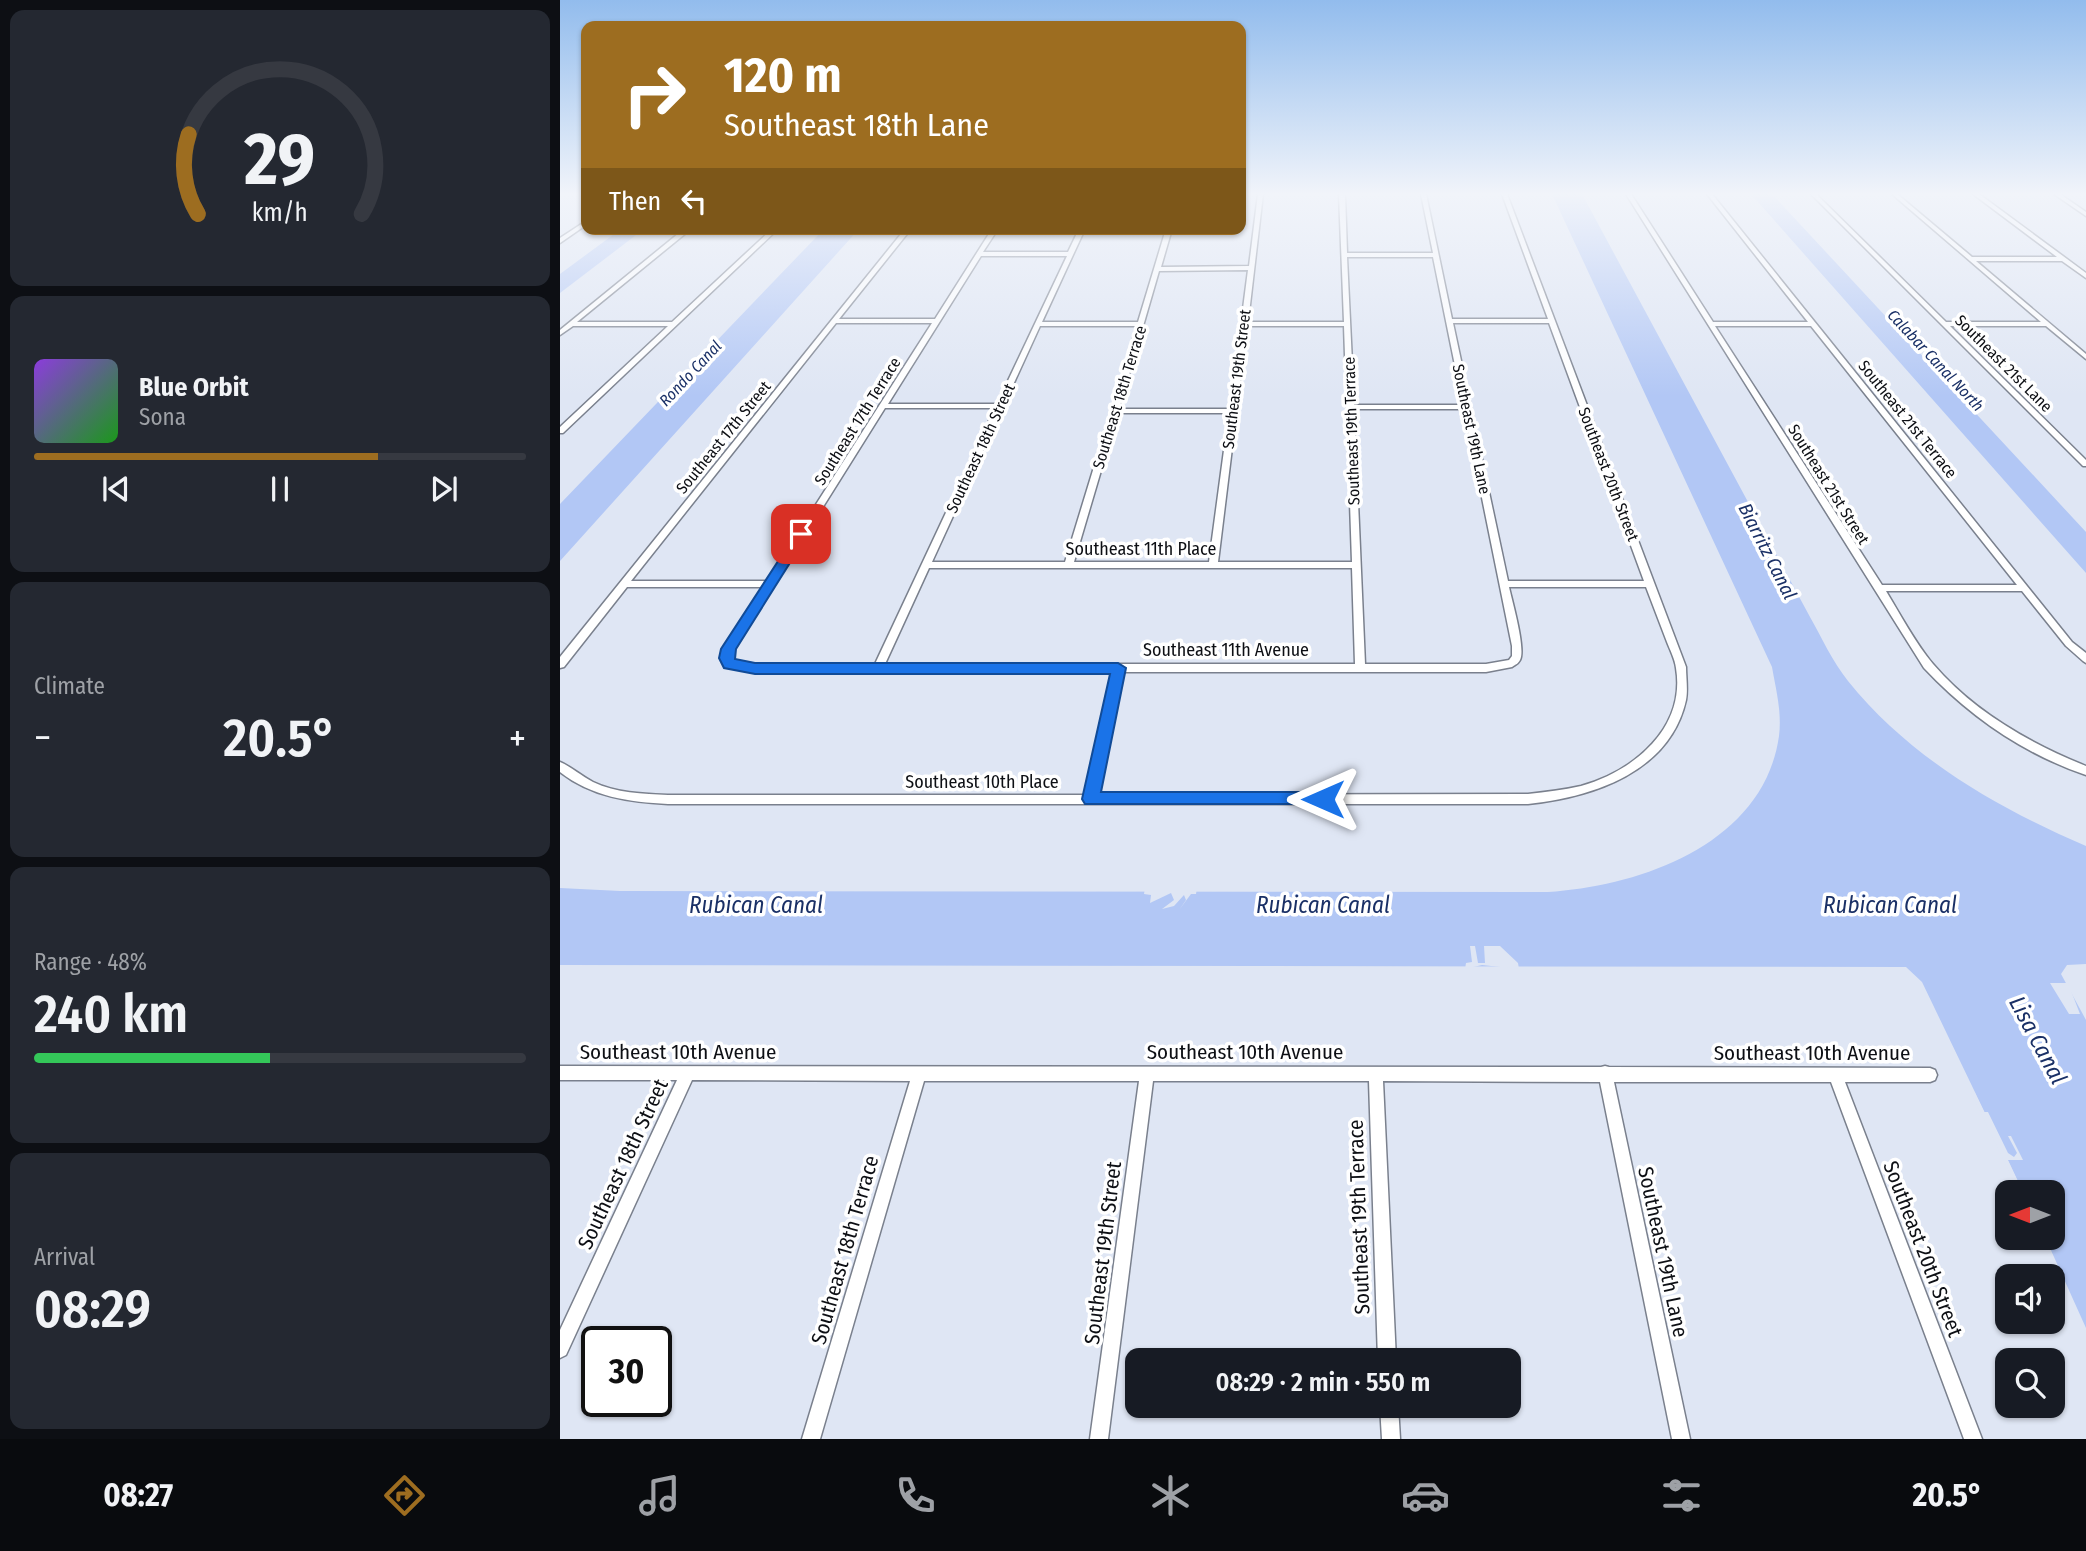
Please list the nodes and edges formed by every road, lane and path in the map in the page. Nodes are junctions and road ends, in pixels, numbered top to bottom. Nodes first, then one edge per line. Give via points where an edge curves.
1 (648, 261) edge
2 (741, 261) edge
3 (882, 261) edge
4 (975, 261) edge
5 (1067, 261) edge
6 (1159, 261) edge
7 (1252, 261) edge
8 (1345, 261) edge
9 (1436, 261) edge
10 (1529, 261) edge
11 (1671, 261) edge
12 (1763, 261) edge
13 (1881, 261) edge
14 (1974, 261) edge
15 (2065, 261) edge
16 (1251, 268) junction
17 (1157, 269) junction
18 (2086, 276) edge
19 (835, 321) junction
20 (937, 321) junction
21 (1449, 321) junction
22 (1552, 321) junction
23 (571, 324) junction
24 (674, 324) junction
25 (1038, 324) junction
26 (1141, 324) junction
27 (1244, 324) junction
28 (1347, 324) junction
29 (1711, 324) junction
30 (1814, 324) junction
31 (1945, 324) junction
32 (2047, 324) junction
33 (560, 333) edge
34 (2086, 357) edge
35 (884, 406) junction
36 (999, 406) junction
37 (1350, 407) junction
38 (1467, 407) junction
39 (1115, 411) junction
40 (1232, 411) junction
41 (560, 432) edge
42 (2086, 464) edge
43 (926, 565) junction
44 (1069, 565) junction
45 (1213, 565) junction
46 (1356, 565) junction
47 (623, 584) junction
48 (769, 584) junction
49 (1504, 584) junction
50 (1650, 584) junction
51 (1878, 588) junction
52 (2025, 588) junction
53 (2086, 659) edge
54 (1512, 663) joint
55 (560, 664) edge
56 (729, 664) joint
57 (1360, 667) junction
58 (878, 668) junction
59 (1118, 668) junction
60 (1652, 752) joint
61 (560, 766) edge
62 (2086, 771) edge
63 (1091, 799) junction
64 (560, 1073) edge
65 (688, 1073) junction
66 (919, 1073) junction
67 (1147, 1073) junction
68 (1376, 1073) junction
69 (1605, 1073) junction
70 (1835, 1074) junction
71 (1930, 1074) dead end
72 (1387, 1348) edge
73 (560, 1349) edge
74 (1390, 1418) edge
75 (811, 1439) edge
76 (1100, 1439) edge
77 (1391, 1439) edge
78 (1681, 1439) edge
79 (1973, 1439) edge

1 - 23 street
2 - 24 street
3 - 19 street, Southeast 17th Street
4 - 20 street, Southeast 17th Terrace
5 - 25 street, Southeast 18th Street
6 - 17 street, Southeast 18th Terrace
7 - 16 street, Southeast 19th Street
8 - 28 street, Southeast 19th Terrace
9 - 21 street, Southeast 19th Lane
10 - 22 street, Southeast 20th Street
11 - 29 street, Southeast 21st Street
12 - 30 street, Southeast 21st Terrace
13 - 31 street, Southeast 21st Lane
14 - 32 street
15 - 18 street
16 - 17 street
16 - 27 street, Southeast 19th Street
17 - 26 street, Southeast 18th Terrace
19 - 20 street
19 - 47 street, Southeast 17th Street
20 - 35 street, Southeast 17th Terrace
21 - 22 street
21 - 38 street, Southeast 19th Lane
22 - 50 street, Southeast 20th Street
23 - 24 street
23 - 33 street
24 - 41 street
25 - 26 street
25 - 36 street, Southeast 18th Street
26 - 39 street, Southeast 18th Terrace
27 - 28 street
27 - 40 street, Southeast 19th Street
28 - 37 street, Southeast 19th Terrace
29 - 30 street
29 - 51 street, Southeast 21st Street
30 - 52 street, Southeast 21st Terrace
31 - 32 street
31 - 42 street, Southeast 21st Lane
32 - 34 street
35 - 36 street
35 - 48 street, Southeast 17th Terrace
36 - 43 street, Southeast 18th Street
37 - 38 street
37 - 46 street, Southeast 19th Terrace
38 - 49 street, Southeast 19th Lane
39 - 40 street
39 - 44 street, Southeast 18th Terrace
40 - 45 street, Southeast 19th Street
43 - 44 street, Southeast 11th Place
43 - 58 street, Southeast 18th Street
44 - 45 street, Southeast 11th Place
45 - 46 street, Southeast 11th Place
46 - 57 street, Southeast 19th Terrace
47 - 48 street
47 - 55 street, Southeast 17th Street
48 - 56 street, Southeast 17th Terrace via 729,649
49 - 50 street
49 - 54 street, Southeast 19th Lane via 1518,652
50 - 60 street, Southeast 20th Street via 1682,681 1675,718
51 - 52 street
51 - 62 street, Southeast 21st Street via 1923,658 1950,688 1995,724
52 - 53 street, Southeast 21st Terrace
54 - 57 street, Southeast 11th Avenue via 1492,668
56 - 58 street, Southeast 11th Avenue
57 - 59 street, Southeast 11th Avenue
58 - 59 street, Southeast 11th Avenue
59 - 63 street
60 - 63 street, Southeast 10th Place via 1601,784 1541,799
61 - 63 street, Southeast 10th Place via 593,788 649,799
64 - 65 street, Southeast 10th Avenue
65 - 66 street, Southeast 10th Avenue
65 - 73 street, Southeast 18th Street
66 - 67 street, Southeast 10th Avenue
66 - 75 street, Southeast 18th Terrace
67 - 68 street, Southeast 10th Avenue
67 - 76 street, Southeast 19th Street
68 - 69 street, Southeast 10th Avenue
68 - 72 street, Southeast 19th Terrace
69 - 70 street, Southeast 10th Avenue
69 - 78 street, Southeast 19th Lane
70 - 71 street, Southeast 10th Avenue
70 - 79 street, Southeast 20th Street
74 - 77 street

